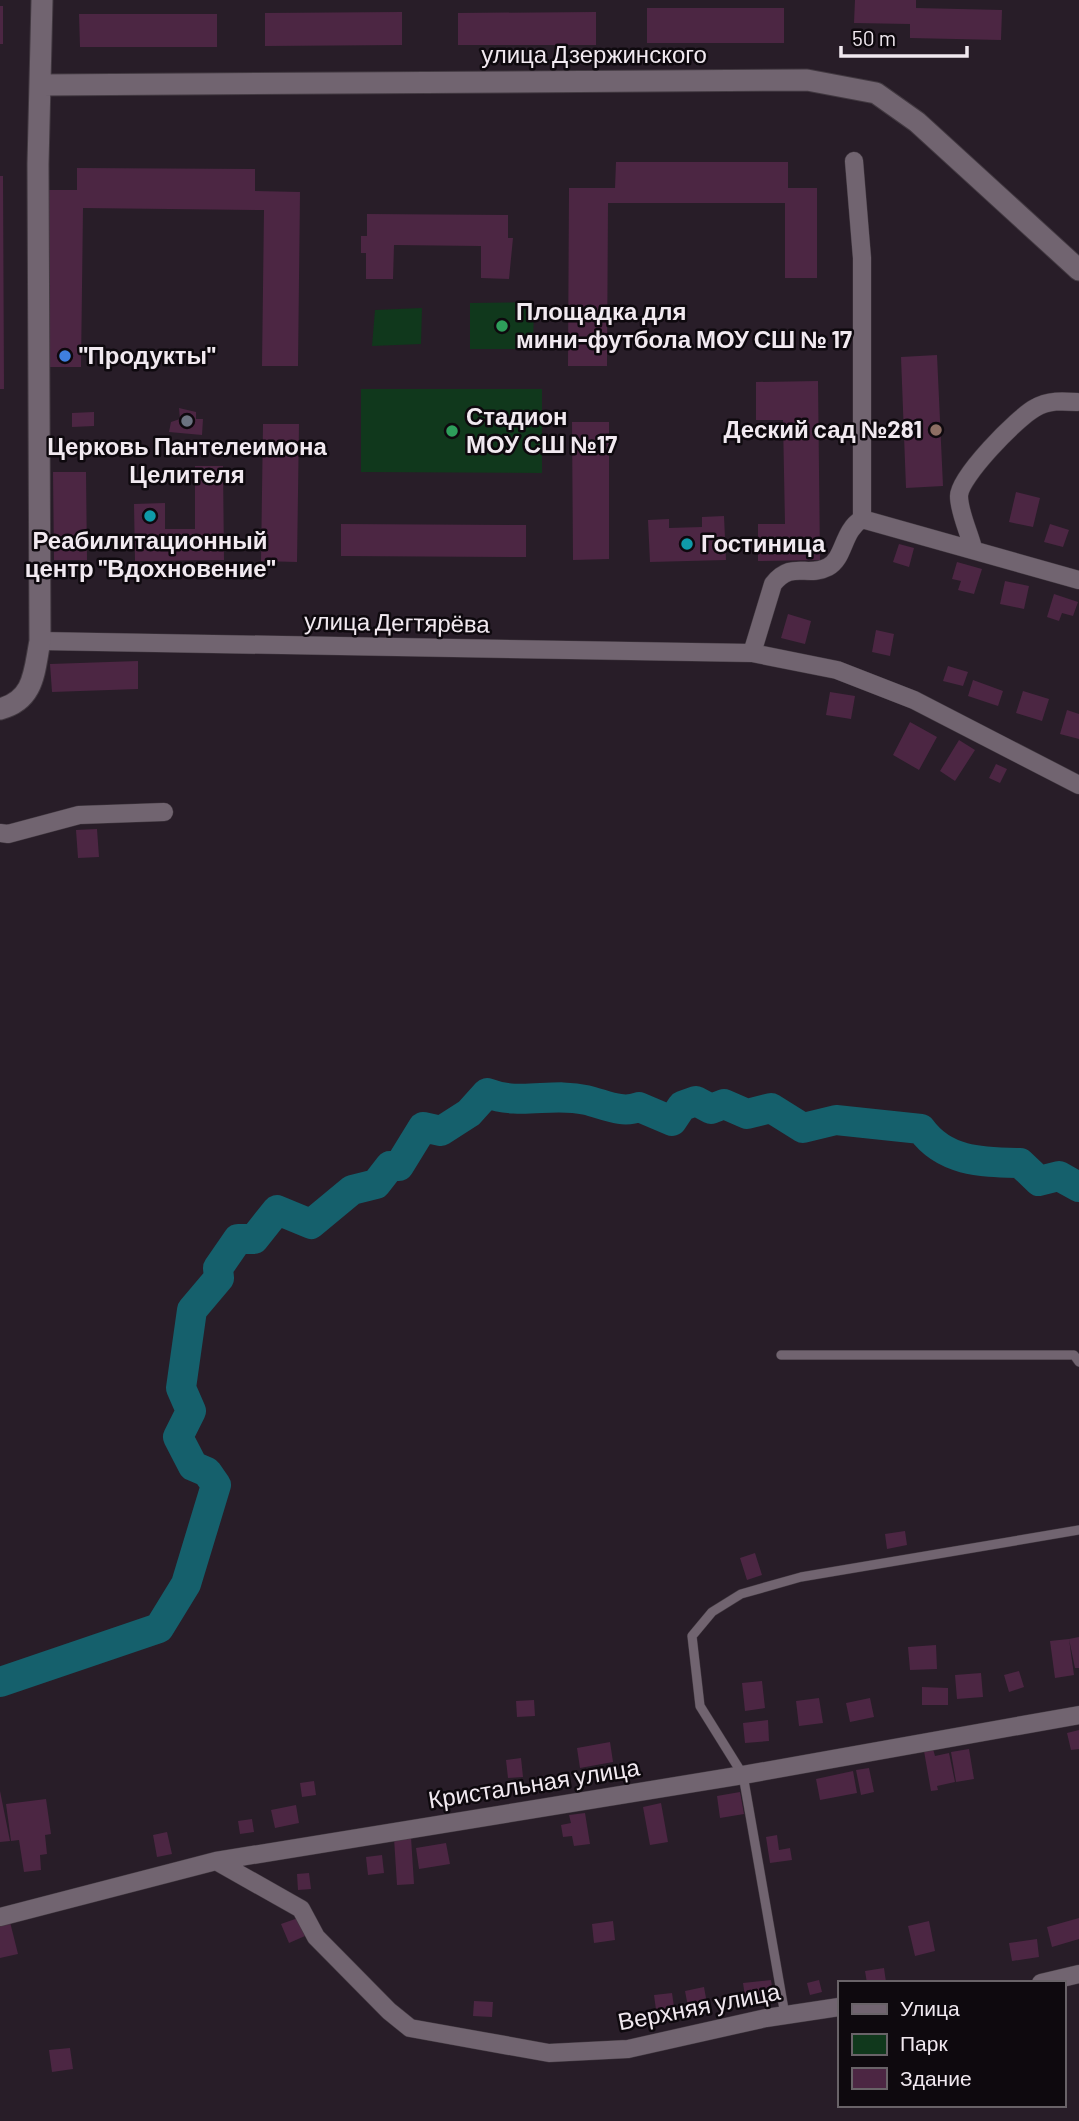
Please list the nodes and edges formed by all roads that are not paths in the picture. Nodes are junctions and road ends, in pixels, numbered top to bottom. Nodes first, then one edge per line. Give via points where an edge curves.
1 (42, 0) edge
2 (41, 85) junction
3 (854, 161) dead end
4 (1079, 270) edge
5 (1077, 402) dead end
6 (862, 519) junction
7 (973, 548) junction
8 (1079, 580) edge
9 (40, 641) junction
10 (752, 653) junction
11 (0, 709) edge
12 (1079, 785) edge
13 (164, 812) dead end
14 (0, 833) edge
15 (781, 1354) dead end
16 (1079, 1362) edge
17 (1079, 1530) edge
18 (1079, 1715) edge
19 (743, 1775) junction
20 (216, 1861) junction
21 (0, 1917) edge
22 (1079, 1974) edge
23 (1049, 1981) edge
24 (838, 2007) edge
25 (785, 2015) junction

1 - 2 street
2 - 4 street, улица Дзержинского via 807,80 876,93 917,122
2 - 9 street
3 - 6 street via 862,258
5 - 7 street via 1049,402 1033,408 972,467 959,496
6 - 7 street
6 - 10 street via 850,527 835,562 825,568 780,575 773,584
7 - 8 street
9 - 10 street, улица Дегтярёва
9 - 11 street via 30,691
10 - 12 street, улица Дегтярёва via 837,670 914,700
13 - 14 street via 79,816
15 - 16 lane via 1074,1355
17 - 19 lane via 801,1577 741,1594 712,1612 692,1636 699,1706
18 - 19 street, Кристальная улица
19 - 20 street, Кристальная улица
19 - 25 lane
20 - 21 street, Кристальная улица
20 - 25 street, Верхняя улица via 301,1909 316,1937 410,2028 549,2053 628,2049
22 - 23 street
24 - 25 street, Верхняя улица

